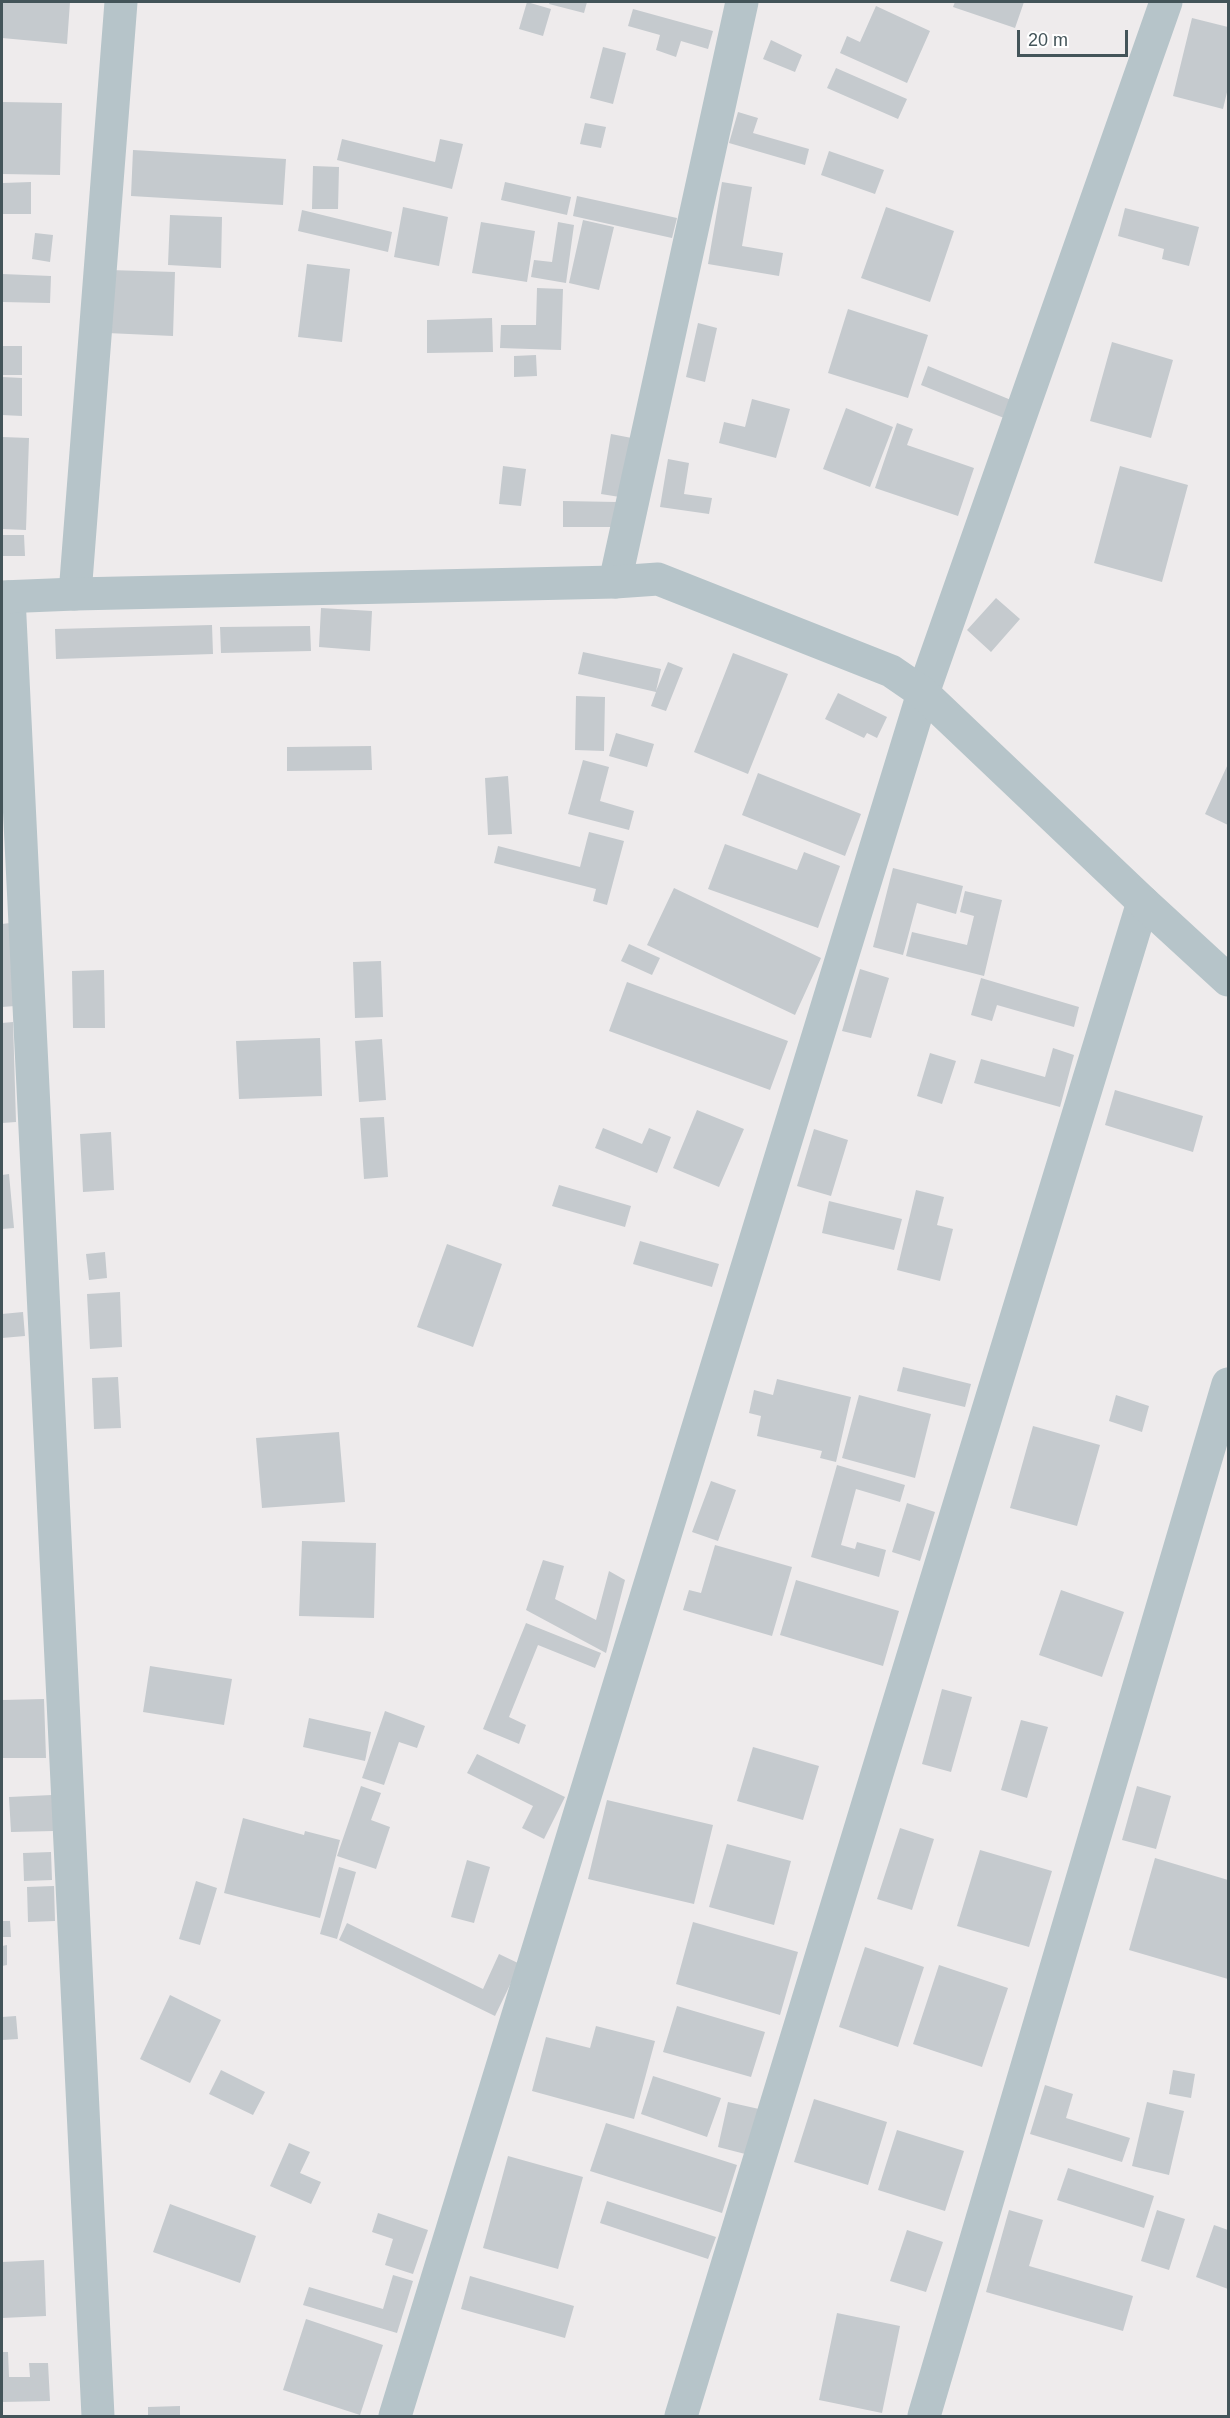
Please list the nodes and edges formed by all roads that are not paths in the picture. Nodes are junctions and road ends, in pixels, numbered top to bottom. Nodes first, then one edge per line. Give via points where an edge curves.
1 (121, 2) edge
2 (742, 2) edge
3 (1166, 2) edge
4 (615, 582) junction
5 (75, 594) junction
6 (5, 597) edge
7 (923, 693) junction
8 (1143, 902) junction
9 (1228, 980) edge
10 (1228, 1384) edge
11 (98, 2416) edge
12 (395, 2416) edge
13 (681, 2416) edge
14 (924, 2416) edge

1 - 5 street
2 - 4 street
3 - 7 street
4 - 5 street
4 - 7 street via 658,579 891,671
5 - 6 street
6 - 11 street
7 - 8 street
7 - 12 street
8 - 9 street
8 - 13 street
10 - 14 street

